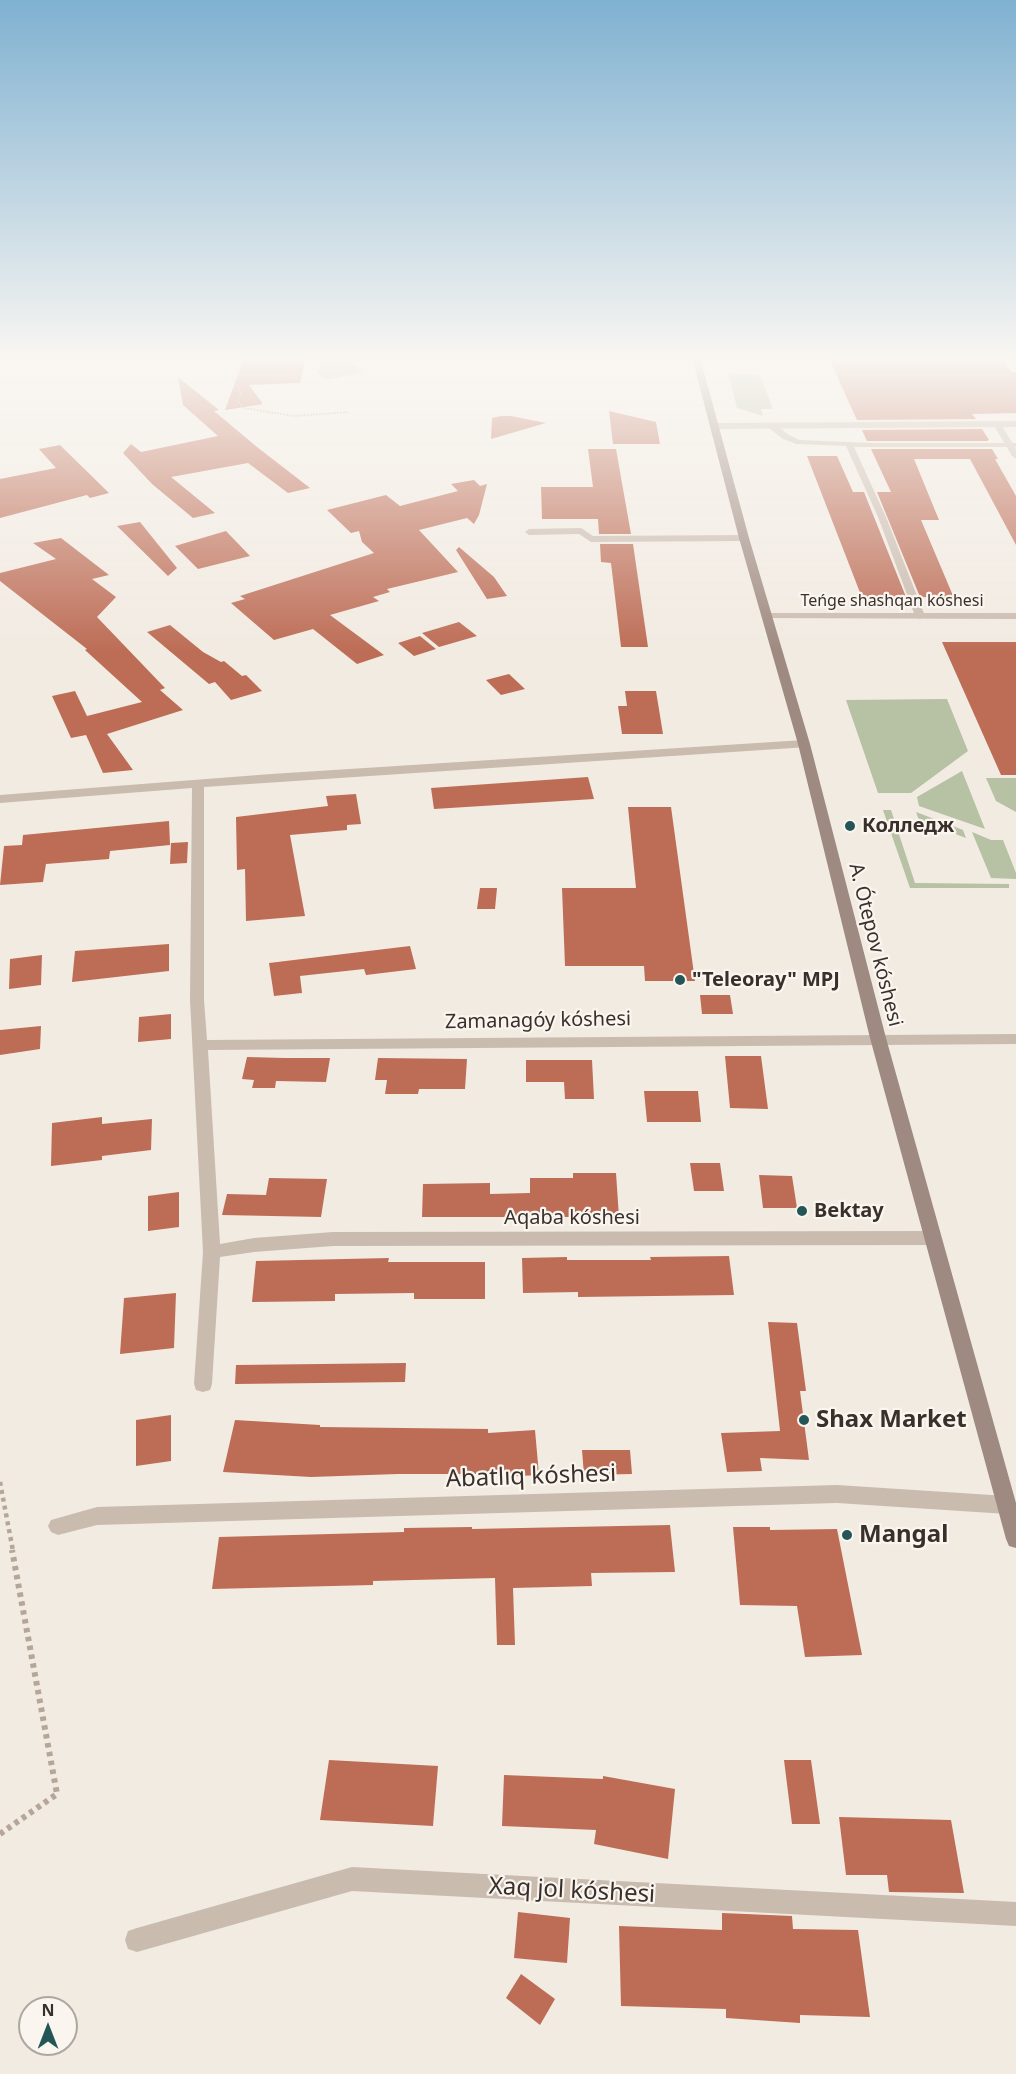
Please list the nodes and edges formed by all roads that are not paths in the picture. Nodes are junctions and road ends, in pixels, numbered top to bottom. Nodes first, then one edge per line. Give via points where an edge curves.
1 (723, 458) edge
2 (855, 458) edge
3 (529, 532) dead end
4 (744, 538) junction
5 (768, 616) junction
6 (920, 616) junction
7 (1016, 616) edge
8 (804, 744) junction
9 (198, 783) junction
10 (0, 799) edge
11 (878, 1038) junction
12 (1016, 1039) edge
13 (199, 1045) junction
14 (932, 1238) junction
15 (212, 1252) junction
16 (203, 1384) dead end
17 (1007, 1505) junction
18 (58, 1526) dead end
19 (1016, 1539) edge
20 (1016, 1914) edge
21 (137, 1940) dead end

1 - 4 main road, A. Ótepov kóshesi
2 - 6 lane
3 - 4 lane via 581,531 591,540
4 - 5 main road, A. Ótepov kóshesi
5 - 6 street, Teńge shashqan kóshesi
5 - 8 main road, A. Ótepov kóshesi
6 - 7 street, Teńge shashqan kóshesi
8 - 9 street
8 - 11 main road, A. Ótepov kóshesi
9 - 10 street
9 - 13 street
11 - 12 street, Zamanagóy kóshesi
11 - 13 street, Zamanagóy kóshesi
11 - 14 main road, A. Ótepov kóshesi
13 - 15 street
14 - 15 street, Aqaba kóshesi via 333,1239
14 - 17 main road, A. Ótepov kóshesi
15 - 16 street
17 - 18 street, Abatlıq kóshesi via 837,1494 108,1515
17 - 19 main road, A. Ótepov kóshesi
20 - 21 street, Xaq jol kóshesi via 352,1879

